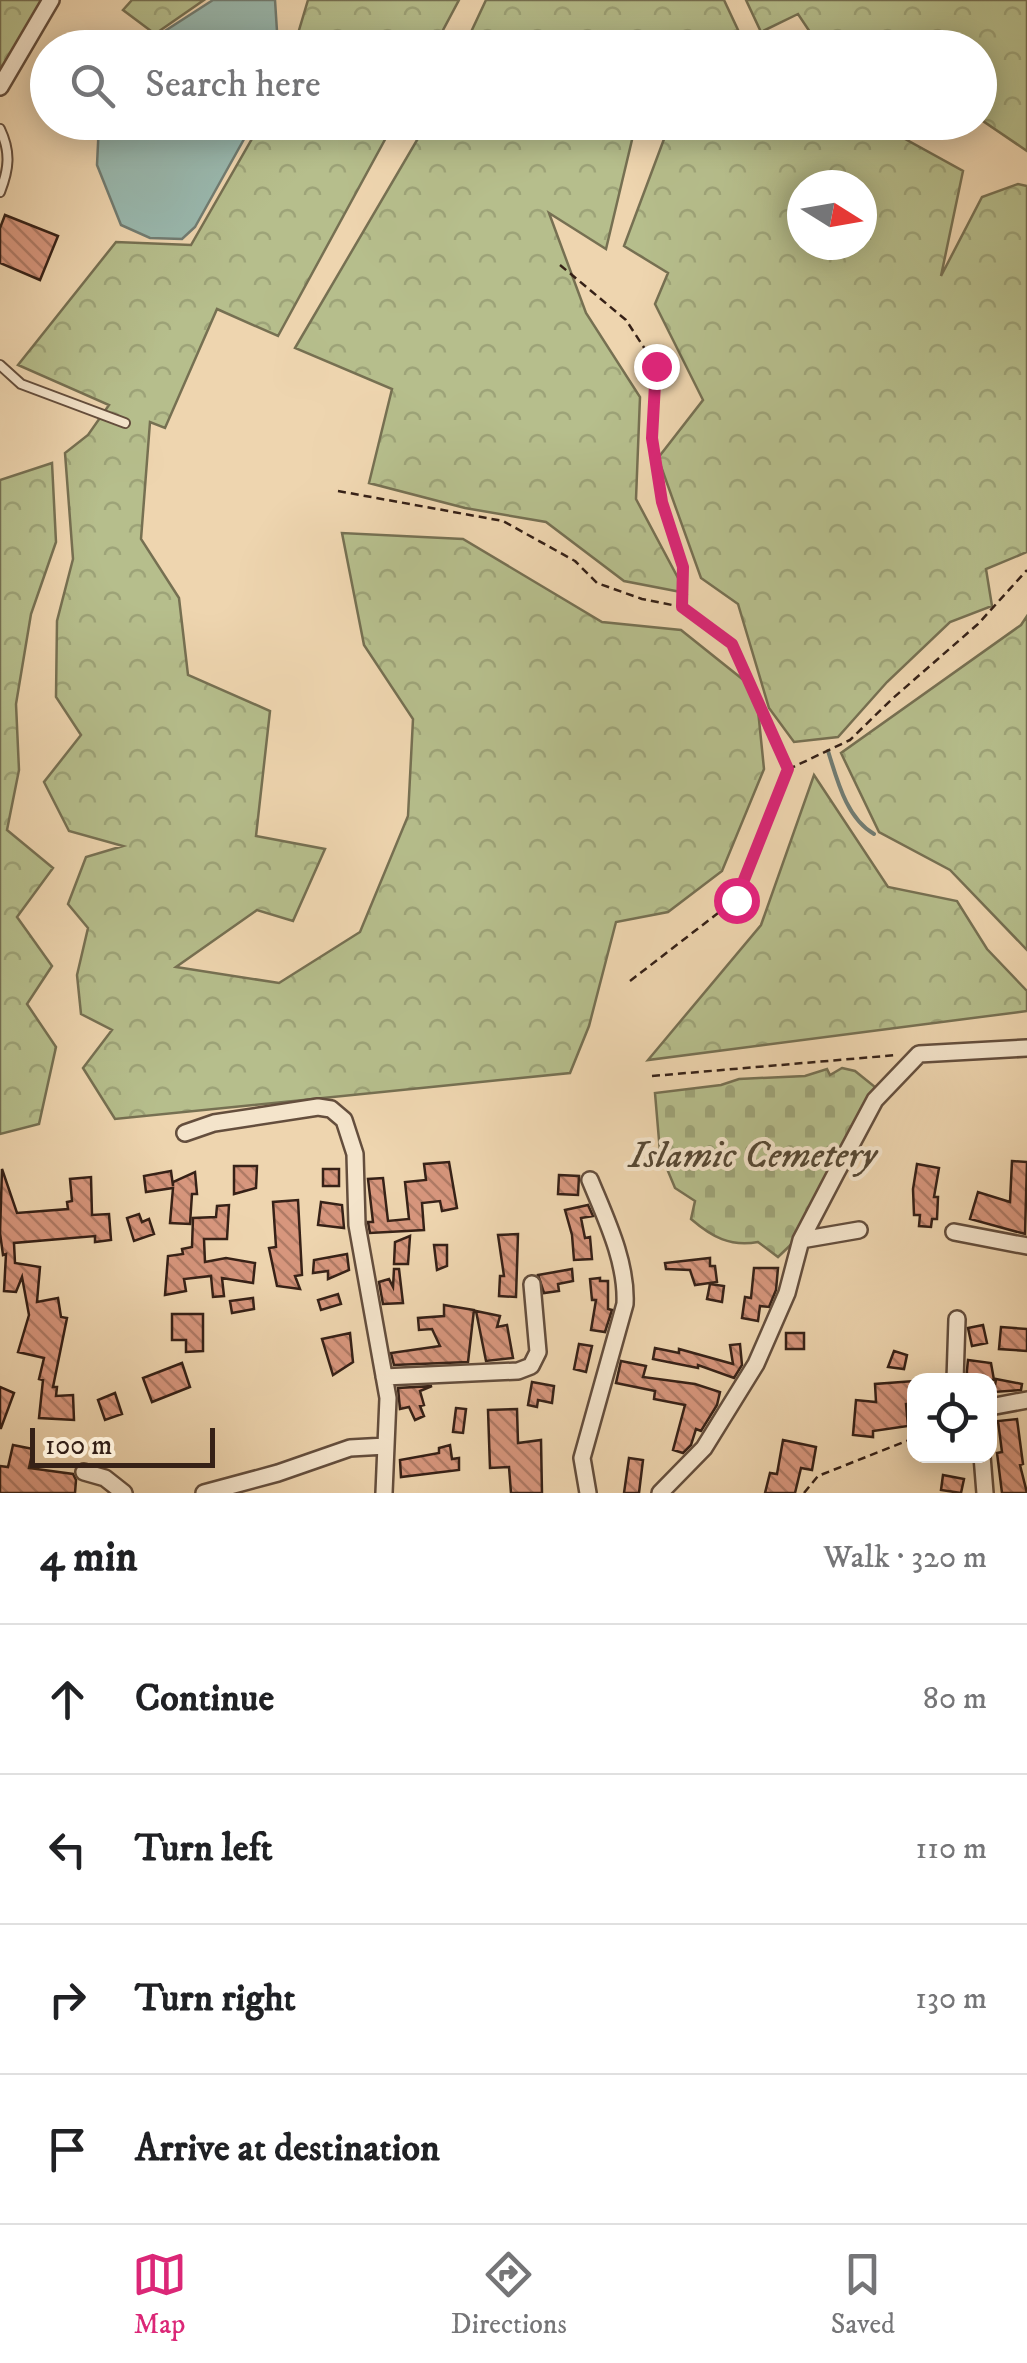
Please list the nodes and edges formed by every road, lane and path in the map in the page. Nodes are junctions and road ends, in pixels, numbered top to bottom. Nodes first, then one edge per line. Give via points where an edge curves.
1 (51, 0) edge
2 (33, 30) edge
3 (30, 36) edge
4 (0, 87) edge
5 (0, 129) edge
6 (0, 192) edge
7 (560, 265) dead end
8 (0, 365) edge
9 (124, 423) dead end
10 (338, 491) dead end
11 (1027, 570) edge
12 (682, 607) junction
13 (788, 769) junction
14 (630, 982) dead end
15 (1027, 1048) edge
16 (919, 1054) junction
17 (652, 1076) dead end
18 (184, 1133) dead end
19 (590, 1180) dead end
20 (860, 1230) dead end
21 (954, 1232) dead end
22 (802, 1240) junction
23 (1027, 1246) edge
24 (532, 1284) dead end
25 (957, 1319) dead end
26 (955, 1373) edge
27 (384, 1377) junction
28 (1027, 1400) edge
29 (997, 1406) edge
30 (907, 1441) edge
31 (386, 1446) junction
32 (983, 1463) edge
33 (84, 1472) dead end
34 (124, 1493) edge
35 (204, 1493) edge
36 (384, 1493) edge
37 (588, 1493) edge
38 (660, 1493) edge
39 (804, 1493) edge
40 (985, 1493) edge

1 - 2 street
3 - 4 street
5 - 6 lane via 9,163
7 - 12 path via 626,320 656,366 652,438 662,502 683,567
8 - 9 lane via 21,384
10 - 12 path via 502,521 575,561 597,583
11 - 13 path via 978,624 850,740
12 - 13 path via 732,644
13 - 14 path via 736,900
15 - 16 street
16 - 17 path
16 - 22 street via 874,1100
18 - 27 street via 214,1122 318,1107 344,1120 355,1154 357,1225
19 - 37 street via 626,1287 582,1458
20 - 22 street
21 - 23 street
22 - 38 street via 756,1364 704,1448
24 - 27 street via 538,1352 532,1366
25 - 26 street
27 - 31 street
28 - 29 street
30 - 39 path via 818,1476
31 - 35 street via 350,1448
31 - 36 street
32 - 40 street
33 - 34 street

